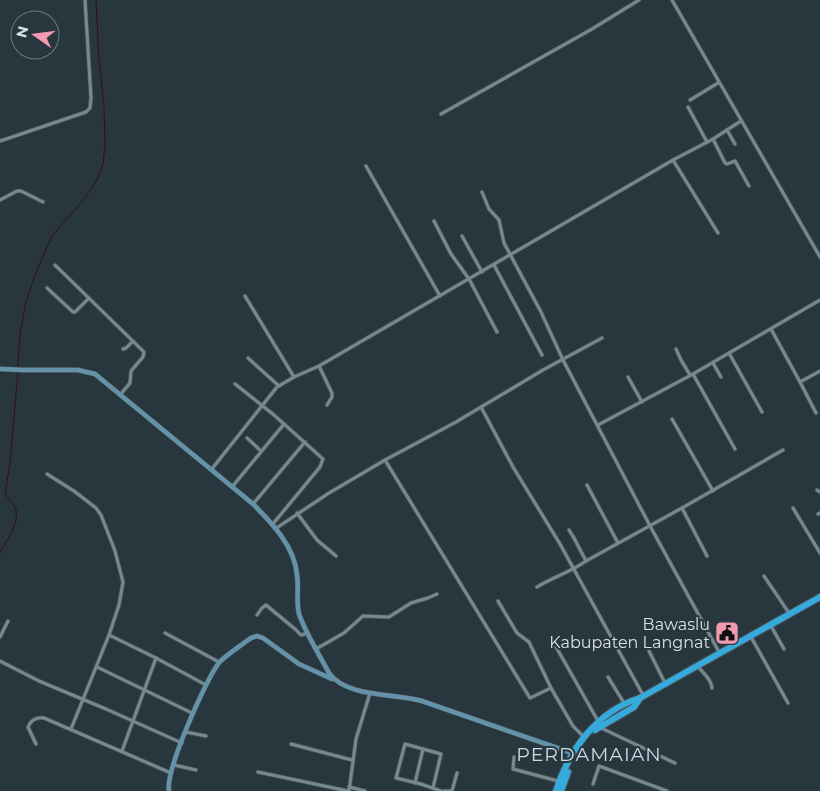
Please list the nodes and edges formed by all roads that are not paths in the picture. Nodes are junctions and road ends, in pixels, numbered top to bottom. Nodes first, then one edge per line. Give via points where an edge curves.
1 (85, 0) edge
2 (639, 0) edge
3 (672, 0) edge
4 (718, 83) junction
5 (690, 100) dead end
6 (688, 106) dead end
7 (441, 114) dead end
8 (741, 121) junction
9 (727, 130) junction
10 (713, 139) junction
11 (0, 141) edge
12 (707, 142) junction
13 (735, 144) dead end
14 (674, 160) junction
15 (366, 166) dead end
16 (749, 186) dead end
17 (482, 192) dead end
18 (0, 200) edge
19 (43, 202) dead end
20 (434, 221) dead end
21 (718, 233) dead end
22 (462, 236) dead end
23 (510, 256) junction
24 (820, 257) edge
25 (54, 265) dead end
26 (494, 265) junction
27 (482, 272) junction
28 (469, 280) junction
29 (47, 288) dead end
30 (245, 296) dead end
31 (440, 296) junction
32 (90, 298) junction
33 (820, 300) edge
34 (771, 329) junction
35 (497, 332) dead end
36 (602, 338) dead end
37 (133, 341) junction
38 (123, 348) dead end
39 (676, 349) dead end
40 (728, 353) junction
41 (542, 355) dead end
42 (248, 358) dead end
43 (563, 360) junction
44 (713, 363) junction
45 (319, 366) junction
46 (0, 369) edge
47 (820, 371) edge
48 (691, 375) junction
49 (294, 377) junction
50 (628, 377) dead end
51 (721, 377) dead end
52 (800, 382) junction
53 (235, 384) dead end
54 (279, 386) junction
55 (120, 395) junction
56 (642, 402) junction
57 (326, 405) dead end
58 (263, 406) junction
59 (481, 407) junction
60 (762, 412) dead end
61 (816, 412) dead end
62 (672, 419) dead end
63 (284, 424) junction
64 (598, 425) junction
65 (247, 438) dead end
66 (305, 442) junction
67 (735, 449) dead end
68 (783, 450) dead end
69 (261, 451) junction
70 (385, 460) junction
71 (211, 470) junction
72 (47, 474) dead end
73 (587, 485) dead end
74 (232, 487) junction
75 (713, 491) junction
76 (253, 504) junction
77 (682, 508) junction
78 (794, 508) dead end
79 (297, 513) junction
80 (650, 525) junction
81 (274, 527) junction
82 (569, 530) dead end
83 (618, 543) junction
84 (820, 553) edge
85 (336, 556) dead end
86 (707, 556) dead end
87 (586, 561) junction
88 (573, 570) junction
89 (764, 576) dead end
90 (537, 587) dead end
91 (437, 594) dead end
92 (820, 597) edge
93 (498, 601) dead end
94 (790, 614) junction
95 (257, 615) dead end
96 (8, 621) dead end
97 (0, 626) edge
98 (770, 626) junction
99 (4, 629) junction
100 (165, 633) dead end
101 (308, 633) junction
102 (109, 635) junction
103 (751, 636) junction
104 (0, 637) edge
105 (551, 638) dead end
106 (316, 649) junction
107 (784, 649) dead end
108 (649, 650) dead end
109 (719, 653) junction
110 (156, 658) junction
111 (0, 661) edge
112 (219, 662) junction
113 (698, 665) junction
114 (97, 667) junction
115 (608, 677) dead end
116 (333, 679) junction
117 (665, 683) junction
118 (206, 685) junction
119 (551, 688) junction
120 (712, 688) dead end
121 (144, 690) junction
122 (370, 693) junction
123 (642, 697) junction
124 (84, 699) junction
125 (624, 703) junction
126 (788, 703) dead end
127 (192, 713) junction
128 (133, 721) junction
129 (598, 724) junction
130 (71, 729) junction
131 (186, 732) junction
132 (206, 736) dead end
133 (584, 736) junction
134 (182, 743) junction
135 (36, 744) dead end
136 (292, 744) dead end
137 (423, 750) junction
138 (122, 751) junction
139 (572, 753) junction
140 (514, 757) dead end
141 (352, 760) junction
142 (675, 763) dead end
143 (174, 764) junction
144 (196, 770) dead end
145 (258, 772) dead end
146 (171, 773) junction
147 (457, 773) dead end
148 (559, 781) junction
149 (415, 783) junction
150 (594, 784) dead end
151 (433, 788) junction
152 (348, 790) edge
153 (169, 791) edge
154 (365, 791) edge
155 (443, 791) edge
156 (452, 791) edge
157 (556, 791) edge
158 (561, 791) edge
159 (667, 791) edge

1 - 11 street via 90,108
2 - 7 street
3 - 4 street
4 - 5 street
4 - 8 street
6 - 12 street
8 - 9 street
8 - 24 street
9 - 10 street
9 - 13 street
10 - 12 street
10 - 16 street via 725,163 735,161
12 - 14 street
14 - 21 street
14 - 23 street
15 - 31 street
17 - 23 street via 489,209 499,220
18 - 19 street via 21,191
20 - 28 street
22 - 27 street
23 - 26 street
23 - 43 street
25 - 32 street
26 - 27 street
26 - 41 street
27 - 28 street
28 - 31 street
28 - 35 street
29 - 32 street via 73,312
30 - 49 street
31 - 45 street
32 - 37 street
33 - 34 street
34 - 40 street
34 - 52 street
36 - 43 street
37 - 38 street
37 - 55 street via 144,354 131,371 130,383
39 - 48 street
40 - 44 street
40 - 60 street
42 - 54 street
43 - 59 street
43 - 64 street
44 - 48 street
44 - 51 street
45 - 49 street
45 - 57 street via 332,395
46 - 55 street via 86,371 95,374
47 - 52 street
48 - 56 street
48 - 67 street
49 - 54 street
50 - 56 street
52 - 61 street
53 - 58 street
54 - 58 street
55 - 71 street
56 - 64 street
58 - 63 street
58 - 71 street
59 - 70 street
59 - 88 street
62 - 75 street
63 - 66 street
63 - 69 street
64 - 80 street
65 - 69 street
66 - 76 street
66 - 81 street via 321,456 323,462
68 - 75 street
69 - 74 street
70 - 79 street
70 - 119 street via 530,698
71 - 74 street
72 - 102 street via 96,508 106,528 122,582 120,605
73 - 83 street
74 - 76 street
75 - 77 street
76 - 81 street
77 - 80 street
77 - 86 street
78 - 84 street
79 - 81 street
79 - 85 street via 317,540
80 - 83 street
80 - 109 street
81 - 101 street via 296,564 299,611
82 - 87 street
83 - 87 street
87 - 88 street
88 - 90 street
88 - 123 street
89 - 94 street
91 - 106 street via 411,603 390,617 363,616 344,634
92 - 94 highway
93 - 119 street via 517,633 529,642
94 - 98 highway
95 - 101 street via 266,605 302,636
96 - 99 street
97 - 99 street
98 - 103 highway
98 - 107 street
99 - 104 street
100 - 112 street
101 - 106 street
102 - 110 street
102 - 114 street
103 - 109 highway
103 - 126 street
105 - 129 street
106 - 116 street
108 - 117 street
109 - 113 highway
110 - 118 street
110 - 121 street
111 - 124 street
112 - 116 street via 251,638 260,637 299,664
112 - 118 street
113 - 117 highway
113 - 120 street via 709,678
114 - 121 street
114 - 124 street
115 - 125 street
116 - 122 street
117 - 123 highway
118 - 127 street
119 - 133 street via 573,726
121 - 127 street
121 - 128 street
122 - 139 street via 422,700
122 - 141 street
123 - 125 highway
123 - 129 highway via 634,707
124 - 128 street
124 - 130 street
125 - 129 highway
127 - 131 street
128 - 134 street
128 - 138 street
129 - 133 highway
129 - 142 street
129 - 158 highway via 575,754
130 - 135 street via 39,717 28,727
130 - 138 street
131 - 132 street
131 - 134 street
133 - 139 highway
134 - 143 street
136 - 141 street
137 - 149 street
137 - 149 street via 405,744 396,778
137 - 151 street via 442,754
138 - 146 street
139 - 148 highway
140 - 148 street via 513,769
141 - 152 street
143 - 144 street
143 - 146 street
145 - 152 street
146 - 153 street
147 - 156 street
148 - 157 highway
149 - 151 street
150 - 159 street via 599,766
151 - 155 street
152 - 154 street
155 - 156 street

